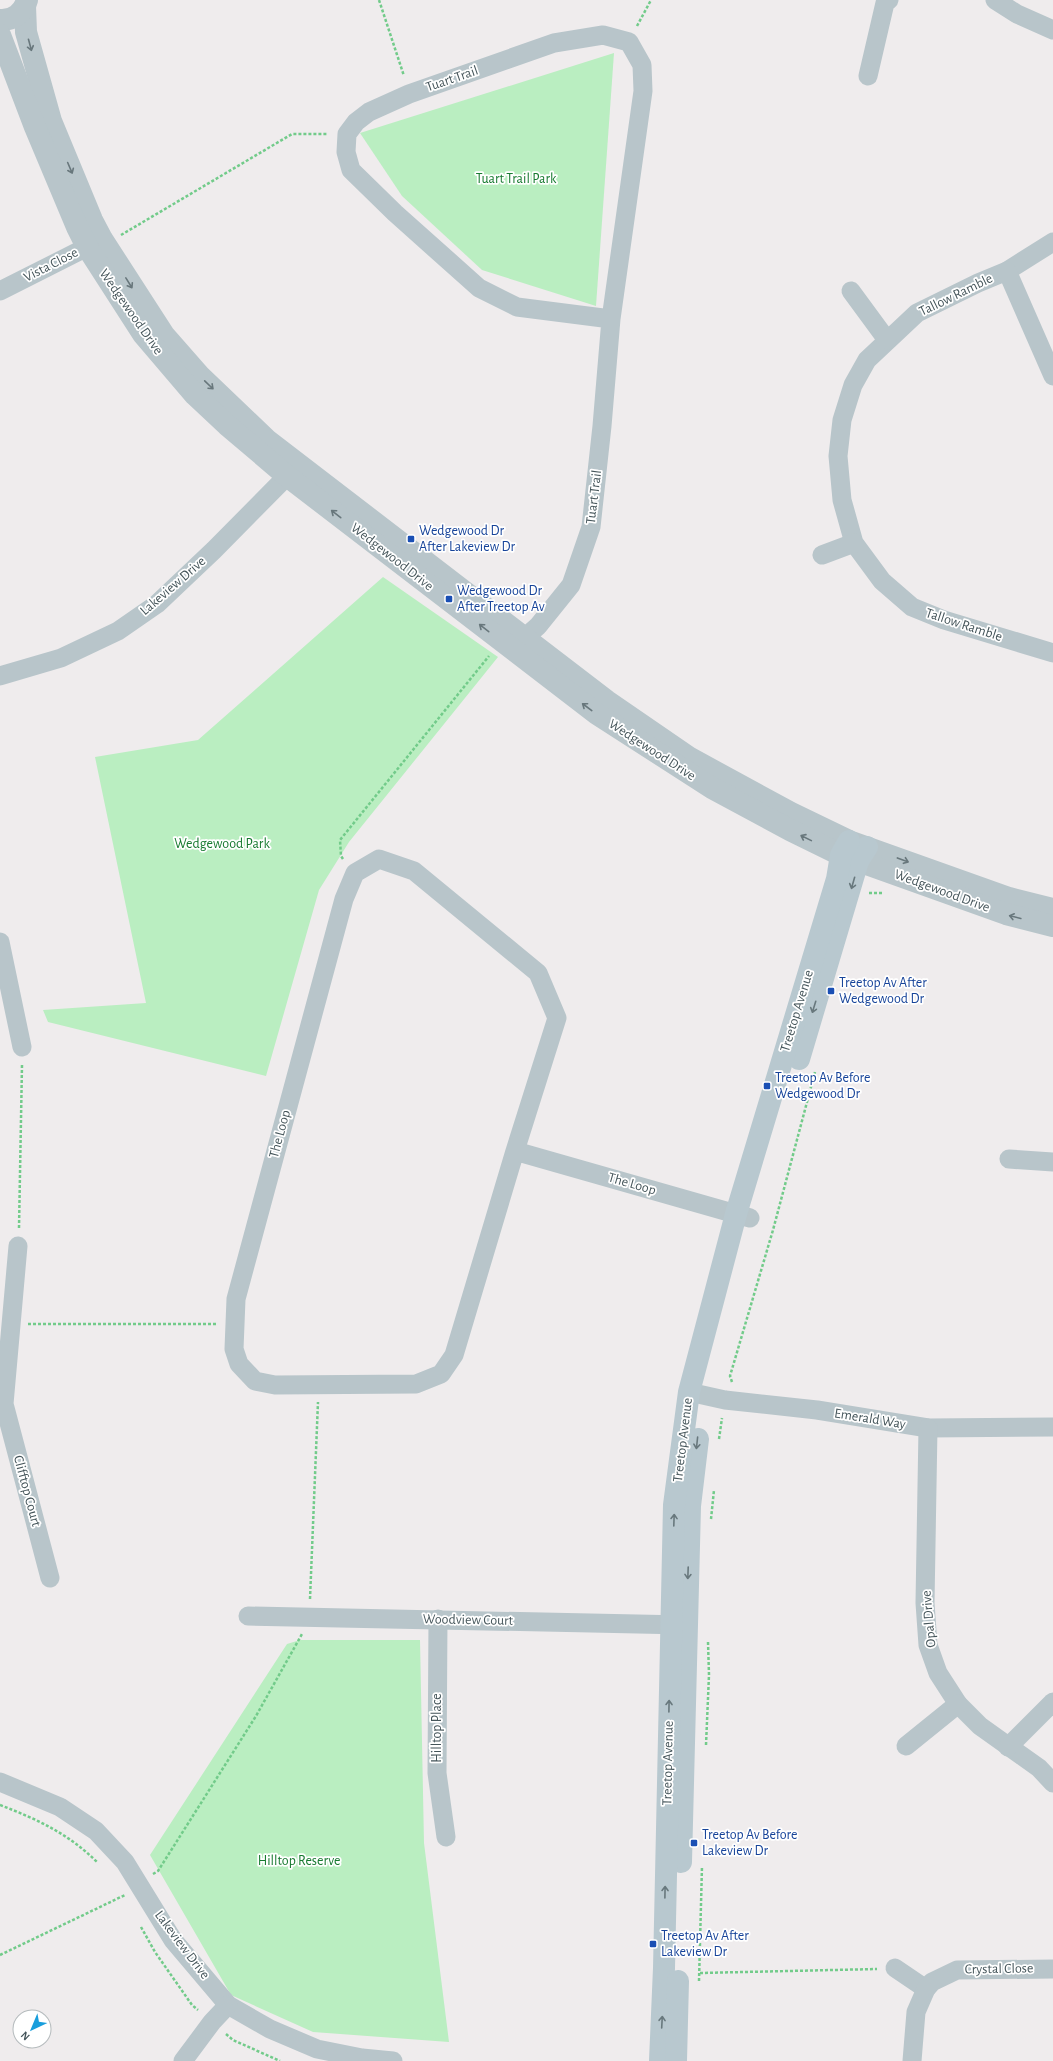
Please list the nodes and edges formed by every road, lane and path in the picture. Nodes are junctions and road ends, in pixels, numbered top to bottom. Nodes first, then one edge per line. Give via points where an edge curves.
1 (379, 0) edge
2 (651, 0) edge
3 (889, 0) edge
4 (995, 0) edge
5 (27, 2) edge
6 (0, 20) edge
7 (1053, 30) edge
8 (0, 35) edge
9 (629, 42) junction
10 (868, 76) dead end
11 (409, 94) junction
12 (347, 134) junction
13 (101, 242) junction
14 (1053, 242) edge
15 (1007, 271) junction
16 (0, 291) edge
17 (851, 291) dead end
18 (611, 319) junction
19 (887, 340) junction
20 (1053, 376) edge
21 (293, 471) junction
22 (854, 543) junction
23 (822, 555) dead end
24 (509, 647) junction
25 (1053, 653) edge
26 (0, 676) edge
27 (854, 851) junction
28 (355, 873) junction
29 (870, 892) dead end
30 (867, 899) dead end
31 (1053, 909) edge
32 (1053, 926) edge
33 (0, 942) edge
34 (22, 1047) joint
35 (817, 1066) dead end
36 (515, 1150) junction
37 (1009, 1159) dead end
38 (1053, 1162) edge
39 (743, 1216) junction
40 (18, 1246) joint
41 (12, 1324) junction
42 (234, 1324) junction
43 (318, 1383) junction
44 (696, 1393) junction
45 (725, 1400) junction
46 (2, 1404) edge
47 (1053, 1427) edge
48 (928, 1428) junction
49 (719, 1444) dead end
50 (714, 1488) dead end
51 (711, 1524) dead end
52 (50, 1578) dead end
53 (248, 1616) dead end
54 (309, 1617) junction
55 (438, 1619) junction
56 (679, 1624) junction
57 (708, 1636) dead end
58 (1053, 1702) edge
59 (958, 1704) junction
60 (906, 1746) dead end
61 (1008, 1746) junction
62 (706, 1752) dead end
63 (0, 1782) edge
64 (1053, 1783) edge
65 (0, 1805) edge
66 (446, 1837) dead end
67 (702, 1859) dead end
68 (102, 1867) dead end
69 (119, 1889) dead end
70 (131, 1891) junction
71 (127, 1902) dead end
72 (137, 1920) dead end
73 (0, 1956) edge
74 (895, 1968) joint
75 (1053, 1969) edge
76 (926, 1989) junction
77 (228, 2005) junction
78 (212, 2022) junction
79 (184, 2061) edge
80 (280, 2061) edge
81 (393, 2061) edge
82 (660, 2061) edge
83 (676, 2061) edge
84 (912, 2061) edge

1 - 11 path
2 - 9 path
3 - 10 street via 885,3
4 - 7 street via 1017,14
5 - 6 street via 20,13 12,18
5 -> 13 street, Wedgewood Drive via 26,32 51,121
8 - 13 street, Wedgewood Drive via 77,227
9 - 11 street, Tuart Trail via 603,35 554,43
9 - 18 street, Tuart Trail via 642,65 643,92
11 - 12 street, Tuart Trail via 369,112 356,122
12 - 13 path via 292,134
12 - 18 street via 346,152 352,170 395,213 479,288 517,307
13 - 16 street, Vista Close
13 - 21 street, Wedgewood Drive via 169,341
14 - 15 street, Tallow Ramble
15 - 19 street, Tallow Ramble via 917,313
15 - 20 street
17 - 19 street
18 - 24 street, Tuart Trail via 591,527 571,585 538,626
19 - 22 street, Tallow Ramble via 867,360 853,385 842,420 838,456 842,500
21 - 24 street, Wedgewood Drive
21 - 26 street, Lakeview Drive via 158,604 118,631 61,658
22 - 23 street
22 - 25 street, Tallow Ramble via 882,580 912,607 944,620
24 - 27 street, Wedgewood Drive via 597,714 712,788 790,830
24 - 28 path via 340,840 341,856
27 -> 31 street, Wedgewood Drive
32 -> 27 street, Wedgewood Drive via 1006,914
27 - 39 main road, Treetop Avenue via 837,879
28 - 36 street, The Loop via 379,859 414,871 538,973 557,1018
28 - 42 street, The Loop via 344,899 286,1108 236,1299
29 - 30 path
33 - 34 street
34 - 40 path
35 - 45 path via 730,1376 734,1387
36 - 39 street, The Loop
36 - 43 street, The Loop via 454,1355 441,1374 416,1384
37 - 38 street
39 - 44 main road, Treetop Avenue
40 - 41 street, Clifftop Court
41 - 42 path
41 - 46 street, Clifftop Court
42 - 43 street, The Loop via 234,1349 239,1364 255,1381 275,1385
43 - 54 path
44 - 45 street, Emerald Way
44 - 56 main road, Treetop Avenue via 674,1505
45 - 48 street, Emerald Way via 817,1410
45 - 49 path
46 - 52 street, Clifftop Court
47 - 48 street, Emerald Way
48 - 59 street, Opal Drive via 925,1603 928,1645 938,1673
50 - 51 path
53 - 54 street, Woodview Court
54 - 55 street, Woodview Court
54 - 70 path via 300,1640 256,1716 158,1871
55 - 56 street, Woodview Court
55 - 66 street, Hilltop Place via 437,1773
82 -> 56 main road, Treetop Avenue
56 - 83 main road, Treetop Avenue
57 - 62 path
58 - 61 street
59 - 60 street
59 - 61 street, Opal Drive via 980,1726
61 - 64 street, Opal Drive via 1039,1768
63 - 70 street, Lakeview Drive via 60,1807 96,1831 125,1862
65 - 68 path via 53,1828 81,1846
67 - 74 path via 700,1973
69 - 70 path
70 - 71 path
70 - 73 path
70 - 77 street, Lakeview Drive
72 - 78 path via 155,1952 192,2005
74 - 76 street
75 - 76 street, Crystal Close via 957,1970 932,1982
76 - 84 street, Crystal Close via 916,2012
77 - 78 street
77 - 81 street, Lakeview Drive via 270,2029 317,2049
78 - 79 street
78 - 80 path via 233,2040

